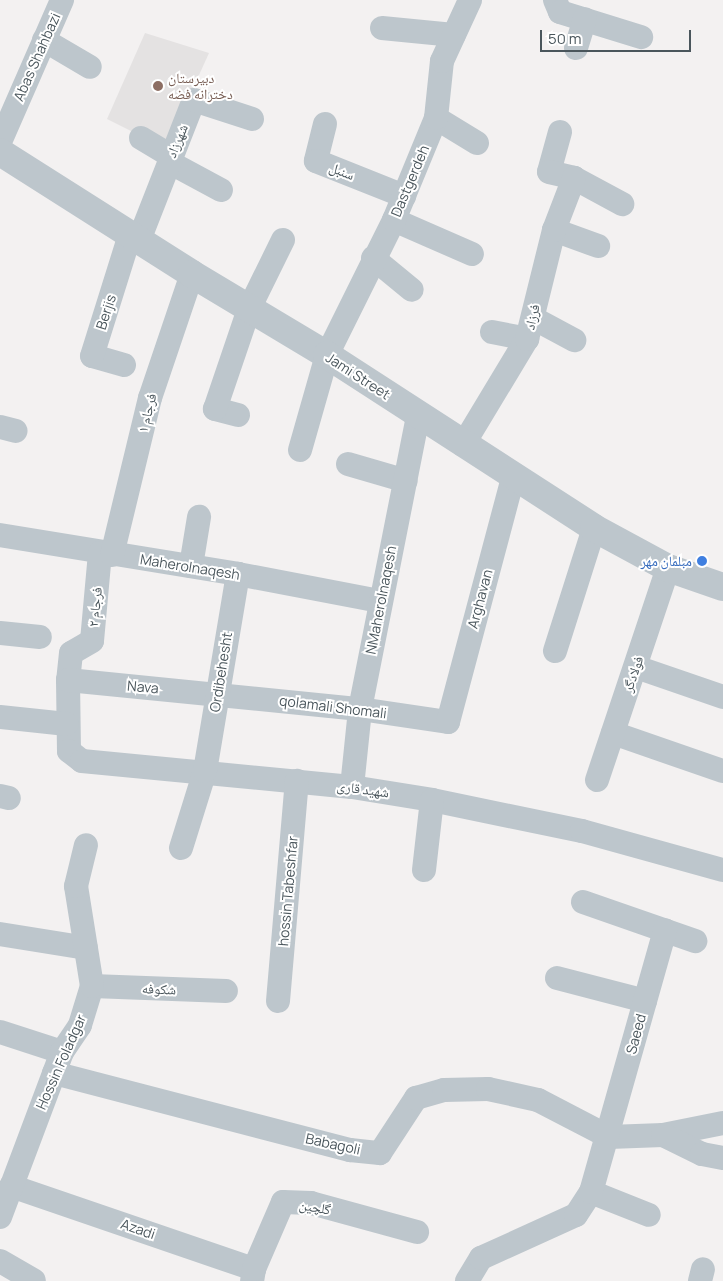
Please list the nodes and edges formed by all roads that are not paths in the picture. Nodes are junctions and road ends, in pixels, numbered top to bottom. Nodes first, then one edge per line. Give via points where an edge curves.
1 (62, 0) edge
2 (470, 0) edge
3 (555, 0) edge
4 (585, 19) junction
5 (382, 28) dead end
6 (454, 35) junction
7 (641, 37) dead end
8 (44, 40) junction
9 (576, 48) dead end
10 (90, 68) dead end
11 (436, 118) junction
12 (252, 119) dead end
13 (325, 124) dead end
14 (560, 132) dead end
15 (141, 138) dead end
16 (0, 142) edge
17 (477, 143) dead end
18 (0, 152) edge
19 (170, 159) junction
20 (574, 178) junction
21 (221, 190) dead end
22 (404, 196) junction
23 (622, 204) dead end
24 (394, 220) junction
25 (554, 230) junction
26 (135, 238) junction
27 (283, 240) dead end
28 (598, 246) dead end
29 (472, 254) dead end
30 (373, 258) junction
31 (192, 274) junction
32 (412, 290) dead end
33 (249, 309) junction
34 (530, 328) junction
35 (492, 332) dead end
36 (574, 340) dead end
37 (327, 355) junction
38 (124, 364) dead end
39 (238, 415) dead end
40 (418, 415) junction
41 (463, 445) junction
42 (300, 450) dead end
43 (348, 464) dead end
44 (513, 477) junction
45 (406, 481) junction
46 (199, 517) dead end
47 (594, 528) junction
48 (0, 535) edge
49 (106, 554) junction
50 (191, 566) junction
51 (668, 568) junction
52 (238, 574) junction
53 (723, 587) edge
54 (379, 601) junction
55 (0, 633) edge
56 (40, 637) dead end
57 (555, 651) dead end
58 (636, 667) junction
59 (68, 680) junction
60 (218, 694) junction
61 (723, 697) edge
62 (360, 709) junction
63 (0, 717) edge
64 (448, 722) joint
65 (67, 724) junction
66 (613, 733) junction
67 (205, 771) junction
68 (723, 771) edge
69 (597, 780) dead end
70 (298, 781) junction
71 (352, 787) junction
72 (432, 800) junction
73 (86, 845) dead end
74 (181, 848) dead end
75 (424, 870) dead end
76 (723, 870) edge
77 (583, 902) dead end
78 (665, 930) junction
79 (0, 934) edge
80 (695, 941) dead end
81 (86, 948) junction
82 (557, 978) dead end
83 (92, 986) junction
84 (226, 992) dead end
85 (278, 1002) dead end
86 (645, 1002) junction
87 (0, 1032) edge
88 (58, 1063) junction
89 (723, 1123) edge
90 (604, 1134) junction
91 (663, 1135) junction
92 (723, 1158) edge
93 (11, 1186) junction
94 (592, 1192) junction
95 (649, 1215) dead end
96 (0, 1217) edge
97 (417, 1232) dead end
98 (0, 1261) edge
99 (253, 1275) edge
100 (34, 1281) edge
101 (467, 1281) edge

1 - 8 street, Abas Shahbazi
2 - 6 street, Dastgerdeh
3 - 4 street via 560,12
4 - 7 street
4 - 9 street
5 - 6 street
6 - 11 street, Dastgerdeh via 442,61
8 - 10 street
8 - 16 street, Abas Shahbazi
11 - 17 street
11 - 22 street, Dastgerdeh
12 - 19 street, شهرزاد via 194,100
13 - 22 street, سنبل via 316,161
14 - 20 street via 549,172
15 - 19 street
18 - 26 street, Jami Street
19 - 21 street
19 - 26 street, شهرزاد
20 - 23 street
20 - 25 street, فرزاد
22 - 24 street, Dastgerdeh
24 - 29 street
24 - 30 street, Dastgerdeh
25 - 28 street
25 - 34 street, فرزاد
26 - 31 street, Jami Street
26 - 38 street, Berjis via 92,356
27 - 33 street
30 - 32 street
30 - 37 street, Dastgerdeh
31 - 33 street, Jami Street
31 - 49 street, فرجام ۱ via 150,398
33 - 37 street, Jami Street
33 - 39 street via 215,409
34 - 35 street
34 - 36 street
34 - 41 street, فرزاد
37 - 40 street, Jami Street
37 - 42 street, Dastgerdeh
40 - 41 street, Jami Street
40 - 45 street, NMaherolnaqesh
41 - 44 street, Jami Street
43 - 45 street
44 - 47 street, Jami Street
44 - 64 street, Arghavan
45 - 54 street, NMaherolnaqesh
46 - 50 street
47 - 51 street, Jami Street
47 - 57 street
48 - 49 street, Maherolnaqesh
49 - 50 street, Maherolnaqesh
49 - 59 street, فرجام ۲ via 92,641 71,653
50 - 52 street, Maherolnaqesh
51 - 53 street, Jami Street
51 - 58 street, فولادگر
52 - 54 street, Maherolnaqesh
52 - 60 street, Ordibehesht
54 - 62 street, NMaherolnaqesh
55 - 56 street
58 - 61 street
58 - 66 street, فولادگر
59 - 60 street, Nava
59 - 65 street, شهید قاری
60 - 62 street, qolamali Shomali
60 - 67 street, Ordibehesht
62 - 64 street, qolamali Shomali
62 - 71 street, NMaherolnaqesh
63 - 65 street
65 - 67 street, شهید قاری via 69,751 82,761
66 - 68 street
66 - 69 street, فولادگر
67 - 70 street, شهید قاری
67 - 74 street, Ordibehesht
70 - 71 street, شهید قاری
70 - 85 street, hossin Tabeshfar
71 - 72 street, شهید قاری
72 - 75 street
72 - 76 street, شهید قاری via 582,831
73 - 81 street, Hossin Foladgar via 76,886
77 - 78 street
78 - 80 street
78 - 86 street, Saeed
79 - 81 street
81 - 83 street, Hossin Foladgar
82 - 86 street
83 - 84 street, شکوفه
83 - 88 street, Hossin Foladgar via 80,1025
86 - 90 street, Saeed
87 - 88 street
88 - 90 street, Babagoli via 350,1150 380,1153 416,1098 444,1090 488,1089 538,1100
88 - 93 street, Hossin Foladgar
89 - 91 street
90 - 91 street
90 - 94 street, Saeed
91 - 92 street via 702,1154
93 - 96 street, Hossin Foladgar
93 - 99 street, Azadi
94 - 95 street
94 - 101 street, Saeed via 568,1218 481,1258
97 - 99 street, گلچین via 311,1203 283,1202
98 - 100 street

